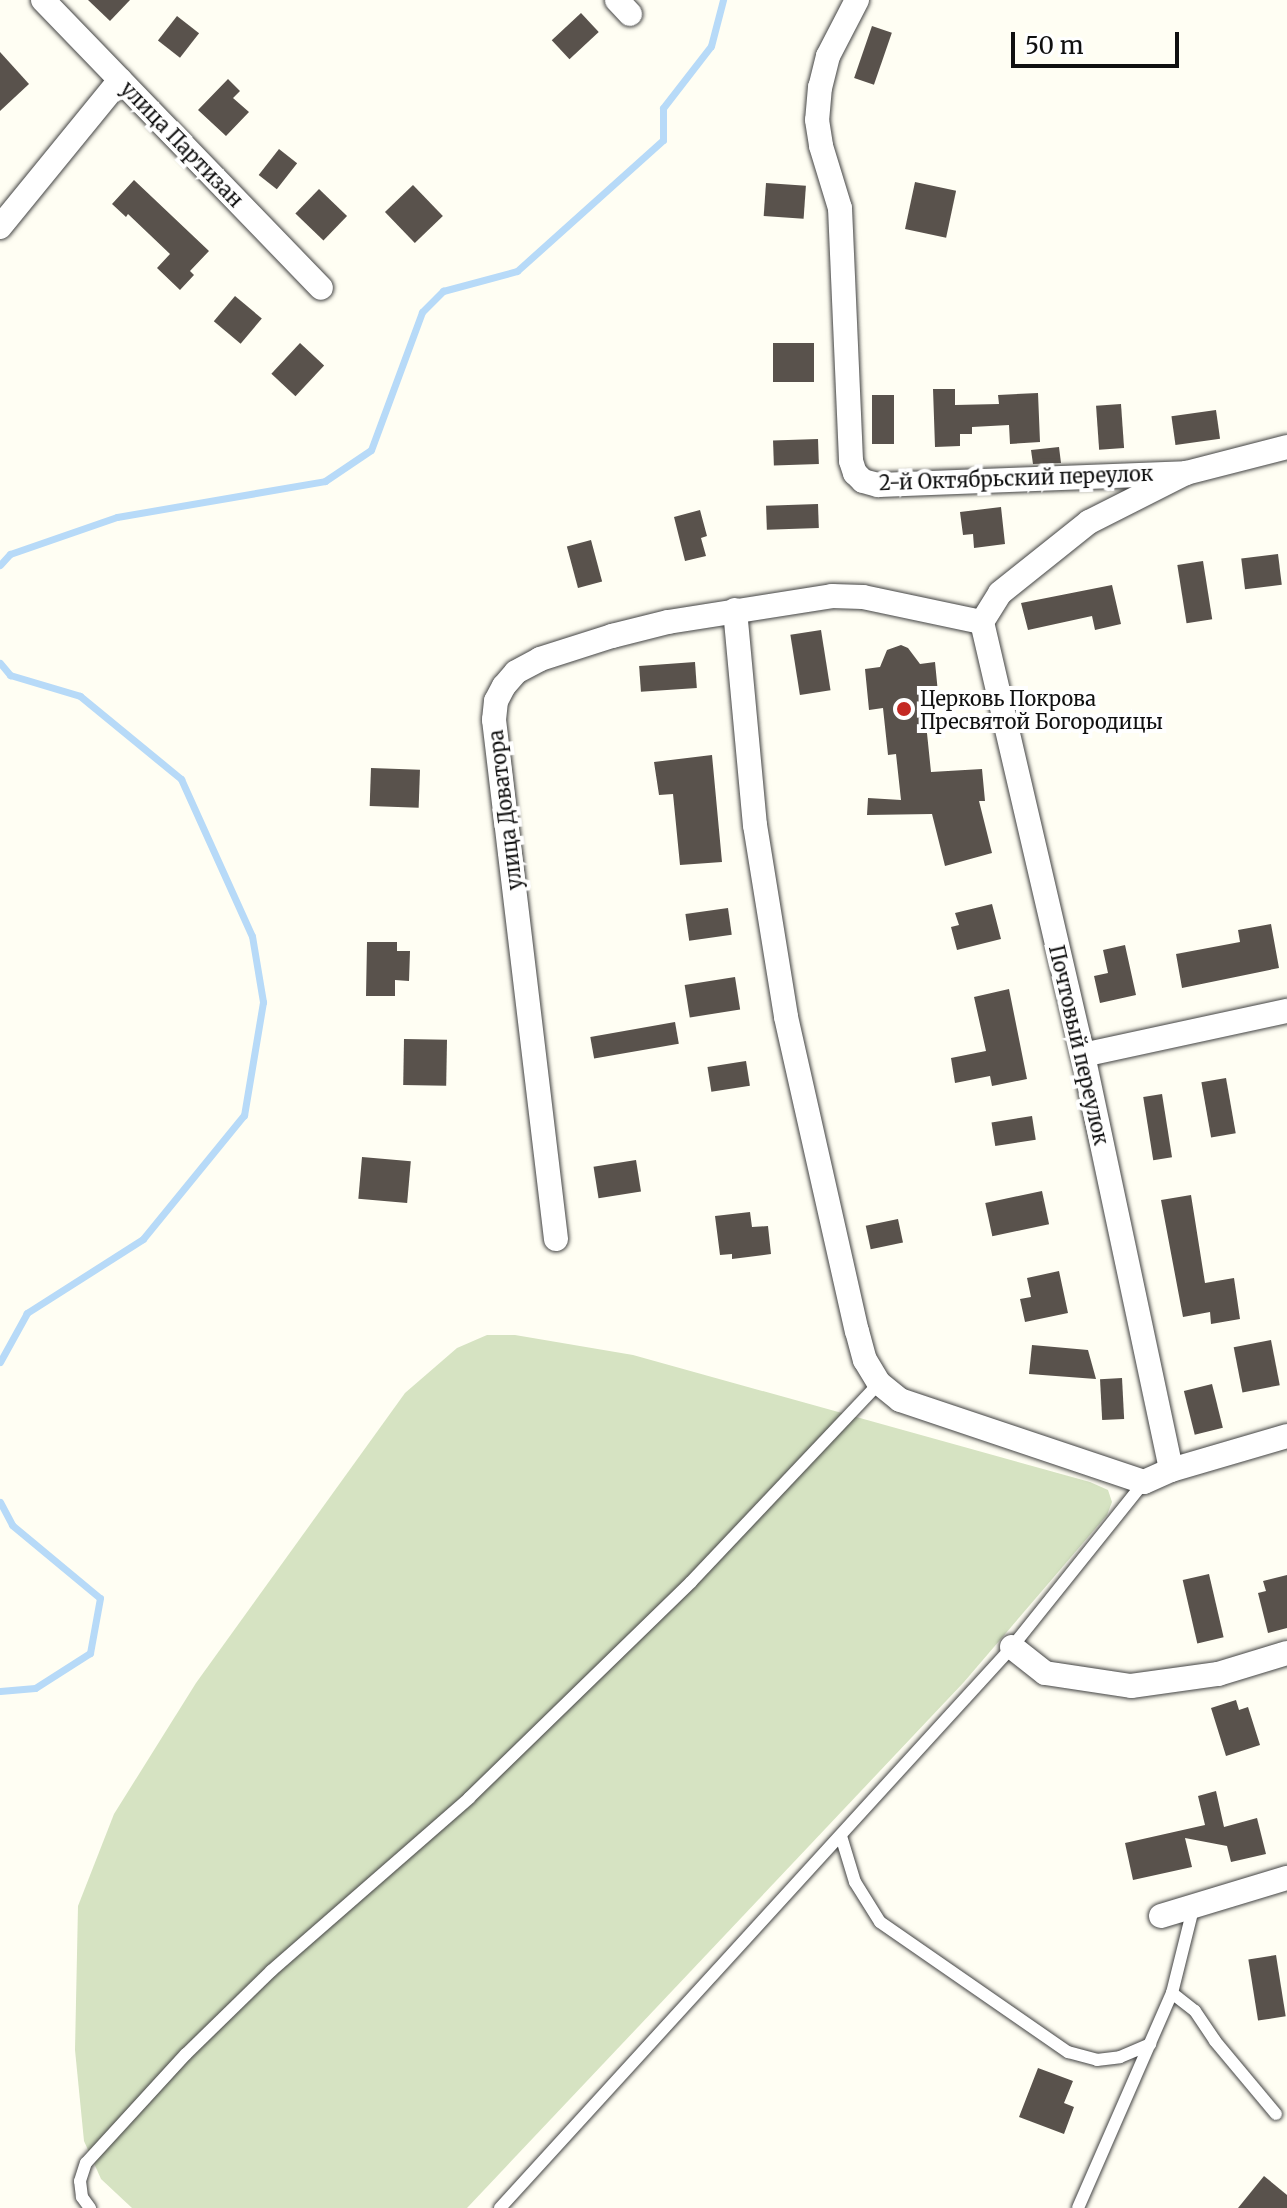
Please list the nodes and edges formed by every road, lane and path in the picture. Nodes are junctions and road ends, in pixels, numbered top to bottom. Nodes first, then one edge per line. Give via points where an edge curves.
1 (43, 0) edge
2 (857, 0) edge
3 (120, 80) junction
4 (0, 227) edge
5 (321, 288) dead end
6 (1287, 447) edge
7 (1186, 473) junction
8 (735, 610) junction
9 (982, 622) junction
10 (1287, 1011) edge
11 (1083, 1055) junction
12 (556, 1239) dead end
13 (879, 1383) junction
14 (1287, 1436) edge
15 (1171, 1470) junction
16 (1144, 1482) junction
17 (1012, 1647) junction
18 (1287, 1653) edge
19 (841, 1836) junction
20 (1287, 1878) edge
21 (1194, 1905) junction
22 (1161, 1916) dead end
23 (1172, 1993) junction
24 (1150, 2044) junction
25 (1276, 2114) dead end
26 (90, 2208) edge
27 (500, 2208) edge
28 (1078, 2208) edge

1 - 3 street, улица Партизан
2 - 7 street, 2-й Октябрьский переулок via 828,56 817,120 842,220 855,473 878,485
3 - 4 street
3 - 5 street, улица Партизан
6 - 7 street
7 - 9 street via 1089,522 1000,593
8 - 9 street, улица Доватора via 832,596 863,597
8 - 12 street, улица Доватора via 612,636 540,659 516,672 496,701 494,720
8 - 13 street via 755,825 786,1017 857,1331
9 - 11 street, Почтовый переулок
10 - 11 street
11 - 15 street, Почтовый переулок
13 - 16 street via 900,1400
13 - 26 lane via 691,1582 469,1798 271,1971 186,2054 86,2163 80,2181
14 - 15 street
15 - 16 street
16 - 17 lane
17 - 18 street via 1045,1673 1131,1686 1218,1674
17 - 19 lane
19 - 24 lane via 855,1882 880,1922 1068,2052 1097,2060
19 - 27 lane
20 - 21 street
21 - 22 street
21 - 23 lane
23 - 24 lane
23 - 25 lane via 1195,2011
24 - 28 lane

